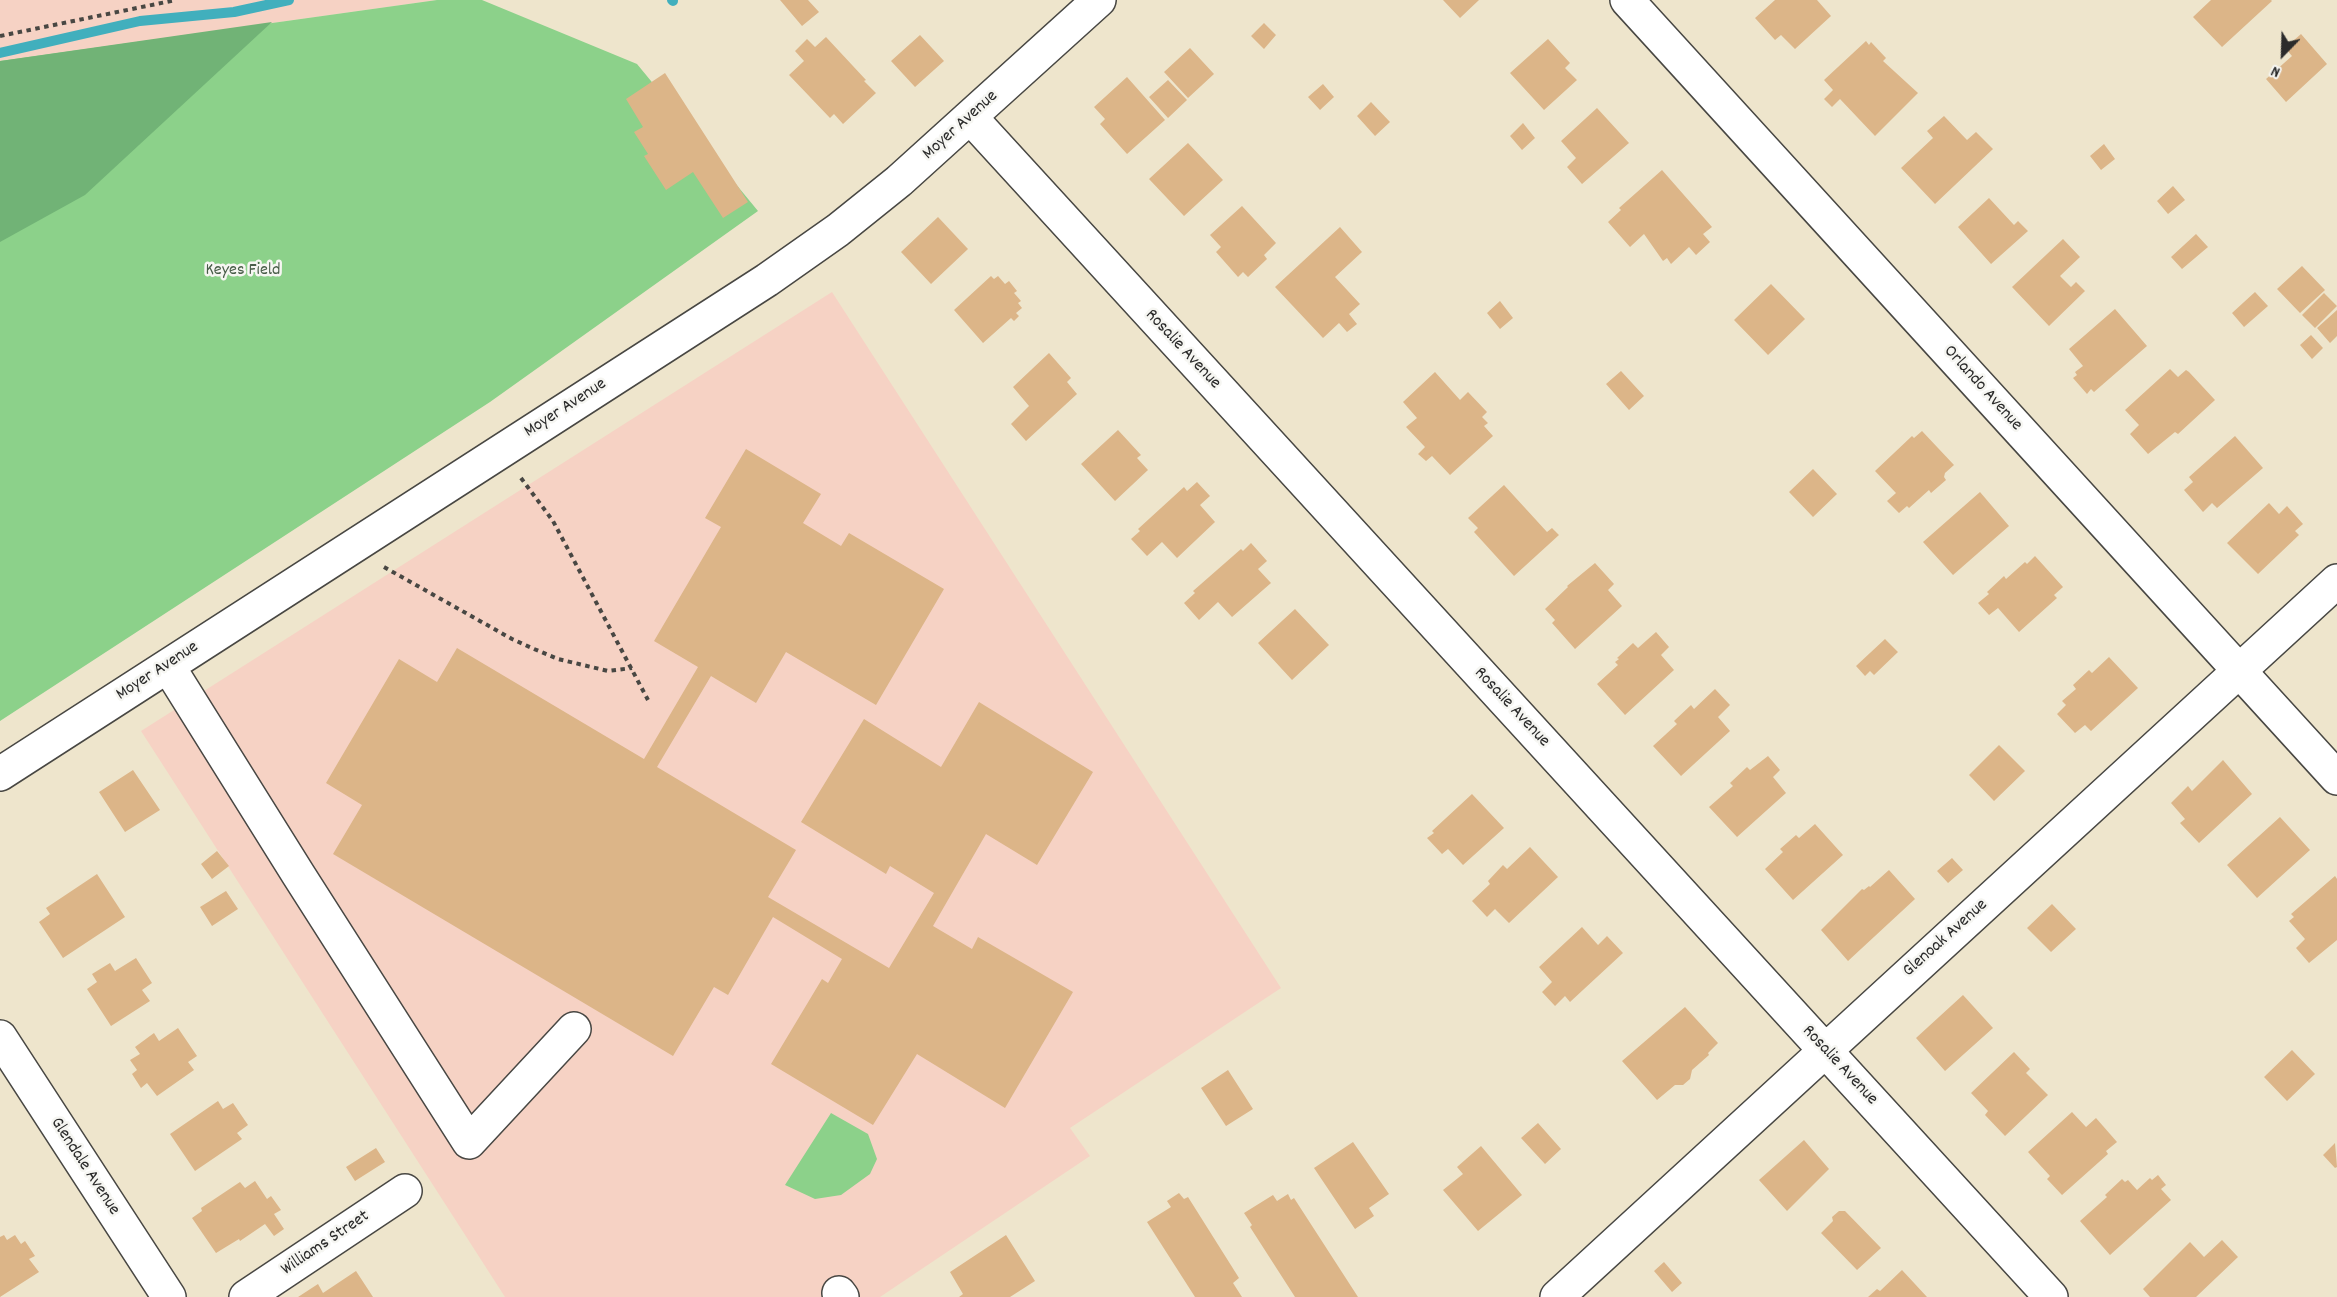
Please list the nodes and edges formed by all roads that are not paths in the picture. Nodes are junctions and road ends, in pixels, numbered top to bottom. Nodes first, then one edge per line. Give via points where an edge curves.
1 (1099, 0) edge
2 (1627, 0) edge
3 (971, 118) junction
4 (2337, 581) edge
5 (168, 666) junction
6 (2239, 671) junction
7 (0, 774) edge
8 (2337, 778) edge
9 (574, 1029) dead end
10 (0, 1037) edge
11 (1824, 1050) junction
12 (405, 1191) dead end
13 (169, 1297) edge
14 (246, 1297) edge
15 (1557, 1297) edge
16 (2051, 1297) edge

1 - 3 street, Moyer Avenue
2 - 6 street, Orlando Avenue
3 - 5 street, Moyer Avenue via 838,230 767,280
3 - 11 street, Rosalie Avenue
4 - 6 street, Glenoak Avenue
5 - 7 street, Moyer Avenue
5 - 9 street via 470,1142
6 - 8 street, Orlando Avenue
6 - 11 street, Glenoak Avenue
10 - 13 street, Glendale Avenue
11 - 15 street, Glenoak Avenue
11 - 16 street, Rosalie Avenue
12 - 14 street, Williams Street

